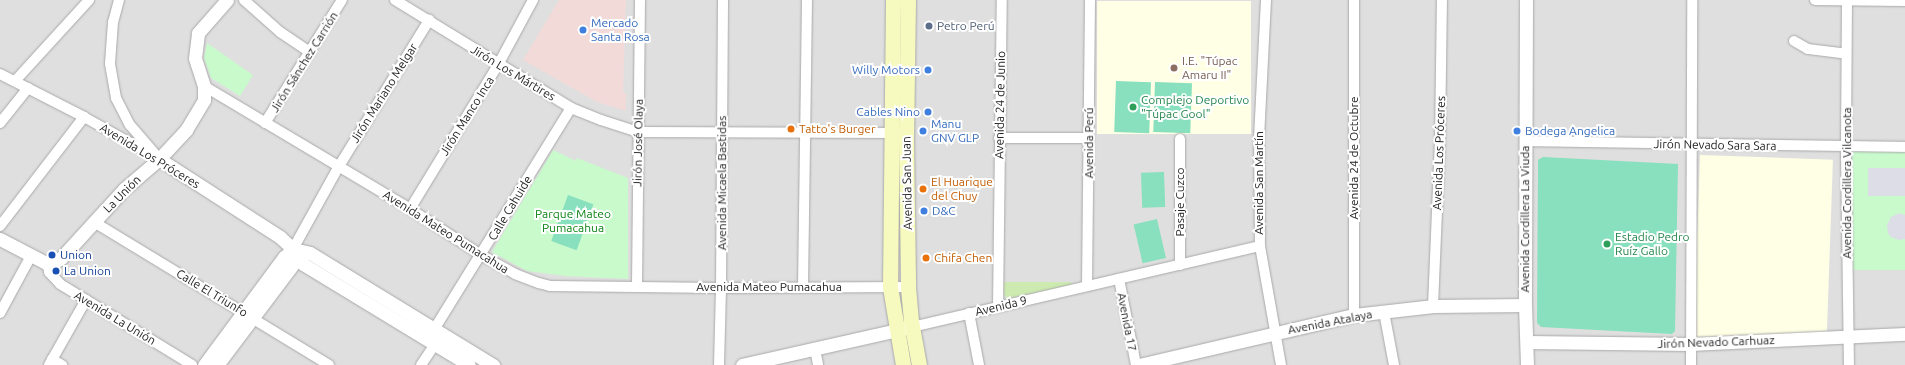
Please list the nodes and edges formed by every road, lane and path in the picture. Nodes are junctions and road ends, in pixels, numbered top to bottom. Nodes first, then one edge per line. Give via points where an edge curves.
1 (89, 0) edge
2 (119, 0) edge
3 (227, 0) edge
4 (244, 0) edge
5 (342, 0) edge
6 (395, 0) edge
7 (533, 0) edge
8 (640, 0) edge
9 (723, 0) edge
10 (807, 0) edge
11 (893, 0) edge
12 (908, 0) edge
13 (1002, 0) edge
14 (1090, 0) edge
15 (1266, 0) edge
16 (1354, 0) edge
17 (1442, 0) edge
18 (1526, 0) edge
19 (1692, 0) edge
20 (1815, 0) edge
21 (1846, 0) edge
22 (1905, 1) edge
23 (428, 20) junction
24 (1794, 41) dead end
25 (310, 52) junction
26 (1846, 54) junction
27 (498, 65) junction
28 (0, 74) edge
29 (15, 81) junction
30 (204, 86) junction
31 (28, 88) junction
32 (571, 108) junction
33 (84, 117) junction
34 (0, 123) edge
35 (265, 123) junction
36 (638, 132) junction
37 (723, 133) junction
38 (804, 133) junction
39 (899, 133) junction
40 (999, 138) junction
41 (1089, 138) junction
42 (1180, 139) dead end
43 (1525, 141) junction
44 (1691, 145) junction
45 (1846, 146) junction
46 (1905, 147) edge
47 (159, 159) junction
48 (339, 166) junction
49 (410, 209) junction
50 (94, 222) junction
51 (0, 226) edge
52 (0, 239) edge
53 (1260, 246) junction
54 (293, 249) junction
55 (481, 255) junction
56 (31, 256) junction
57 (48, 264) junction
58 (1180, 265) junction
59 (1119, 279) junction
60 (637, 286) junction
61 (1088, 286) junction
62 (803, 287) junction
63 (890, 287) junction
64 (908, 287) junction
65 (721, 288) junction
66 (86, 300) junction
67 (1525, 304) junction
68 (1433, 306) junction
69 (998, 307) junction
70 (1384, 312) junction
71 (0, 313) edge
72 (969, 313) junction
73 (248, 315) junction
74 (1354, 315) junction
75 (912, 326) junction
76 (434, 328) junction
77 (896, 330) junction
78 (1275, 334) junction
79 (1905, 334) edge
80 (1848, 337) junction
81 (1527, 342) junction
82 (435, 344) junction
83 (1690, 344) junction
84 (814, 349) junction
85 (51, 362) edge
86 (62, 365) edge
87 (192, 365) edge
88 (204, 365) edge
89 (217, 365) edge
90 (329, 365) edge
91 (421, 365) edge
92 (469, 365) edge
93 (493, 365) edge
94 (719, 365) edge
95 (742, 365) edge
96 (818, 365) edge
97 (903, 365) edge
98 (919, 365) edge
99 (979, 365) edge
100 (1136, 365) edge
101 (1139, 365) edge
102 (1281, 365) edge
103 (1394, 365) edge
104 (1527, 365) edge
105 (1691, 365) edge
106 (1849, 365) edge

1 - 29 street
2 - 47 street via 113,22 110,64 116,98 130,125
3 - 30 street, La Unión via 198,33 195,58
4 - 25 street via 280,32
5 - 25 street, Jirón Sánchez Carrión
6 - 23 street, Jirón Los Mártires
7 - 27 street, Jirón Manco Inca
8 - 36 street, Jirón José Olaya
9 - 37 street, Avenida Micaela Bastidas
10 - 38 street
11 - 39 main road, Avenida San Juan
12 - 39 main road, Avenida San Juan
13 - 40 street, Avenida 24 de Junio
14 - 41 street, Avenida Perú
15 - 53 street, Avenida San Martín via 1259,137
16 - 74 street, Avenida 24 de Octubre
17 - 68 street, Avenida Los Próceres via 1440,140
18 - 43 street, Avenida Cordillera La Viuda
19 - 44 street
20 - 21 street
21 - 22 street
21 - 26 street, Avenida Cordillera Vilcanota
23 - 27 street, Jirón Los Mártires
23 - 48 street, Jirón Mariano Melgar
24 - 26 street via 1808,49
25 - 35 street, Jirón Sánchez Carrión
26 - 45 street, Avenida Cordillera Vilcanota
27 - 32 street, Jirón Los Mártires
27 - 49 street, Jirón Manco Inca
28 - 29 street, Avenida Los Próceres
29 - 31 street, Avenida Los Próceres
30 - 35 street, Avenida Mateo Pumacahua
30 - 47 street, La Unión via 204,100 186,130
31 - 33 street, Avenida Los Próceres
31 - 34 street
32 - 36 street, Jirón Los Mártires
32 - 55 street, Calle Cahuide
33 - 47 street, Avenida Los Próceres
33 - 51 street
35 - 48 street, Avenida Mateo Pumacahua
36 - 37 street, Jirón Los Mártires
36 - 60 street, Jirón José Olaya
37 - 38 street, Jirón Los Mártires
37 - 65 street, Avenida Micaela Bastidas
38 - 39 street, Jirón Los Mártires
38 - 62 street
39 - 63 main road, Avenida San Juan
39 - 64 main road, Avenida San Juan
40 - 41 street
40 - 69 street, Avenida 24 de Junio
41 - 61 street, Avenida Perú
42 - 58 street, Pasaje Cuzco
43 - 44 street, Jirón Nevado Sara Sara
43 - 67 street, Avenida Cordillera La Viuda
44 - 45 street, Jirón Nevado Sara Sara
44 - 83 street
45 - 46 street, Jirón Nevado Sara Sara
45 - 80 street, Avenida Cordillera Vilcanota
47 - 50 street, La Unión via 124,189
47 - 54 street, Avenida Los Próceres via 268,229
48 - 49 street, Avenida Mateo Pumacahua
48 - 54 street, Jirón Mariano Melgar
49 - 55 street, Avenida Mateo Pumacahua
50 - 57 street, La Unión via 61,258
50 - 73 street, Calle El Triunfo
52 - 56 street
53 - 58 street, Avenida 9
53 - 78 street, Avenida San Martín
54 - 73 street via 284,257
54 - 76 street, Avenida Los Próceres via 310,253
54 - 82 street, Avenida Los Próceres via 303,264
55 - 60 street, Avenida Mateo Pumacahua via 524,278 550,286
55 - 76 street, Calle Cahuide
56 - 57 street
56 - 71 street
57 - 66 street, Avenida La Unión via 49,272 54,279
58 - 59 street, Avenida 9
59 - 61 street, Avenida 9
59 - 100 street, Avenida 17
60 - 65 street, Avenida Mateo Pumacahua
61 - 69 street, Avenida 9
62 - 63 street, Avenida Mateo Pumacahua
62 - 65 street, Avenida Mateo Pumacahua
63 - 64 street, Avenida Mateo Pumacahua
63 - 77 main road, Avenida San Juan
64 - 75 main road, Avenida San Juan
65 - 94 street, Avenida Micaela Bastidas
66 - 85 street
66 - 87 street, Avenida La Unión
67 - 68 street, Avenida Atalaya
67 - 81 street, Avenida Cordillera La Viuda
68 - 70 street, Avenida Atalaya
69 - 72 street, Avenida 9
70 - 74 street, Avenida Atalaya
70 - 103 street
72 - 75 street, Avenida 9
72 - 99 street
73 - 88 street
73 - 89 street
73 - 90 street, Calle El Triunfo
74 - 78 street, Avenida Atalaya
75 - 77 street, Avenida 9
75 - 98 main road, Avenida San Juan
76 - 93 street, Avenida Los Próceres
77 - 84 street, Avenida 9
77 - 97 main road, Avenida San Juan
78 - 101 street, Avenida Atalaya
78 - 102 street, Avenida San Martín
79 - 80 street, Jirón Nevado Carhuaz
80 - 83 street, Jirón Nevado Carhuaz
80 - 106 street, Avenida Cordillera Vilcanota
81 - 83 street, Jirón Nevado Carhuaz
81 - 104 street, Avenida Cordillera La Viuda
82 - 91 street
82 - 92 street, Avenida Los Próceres
83 - 105 street
84 - 95 street, Avenida 9
84 - 96 street
85 - 86 street

